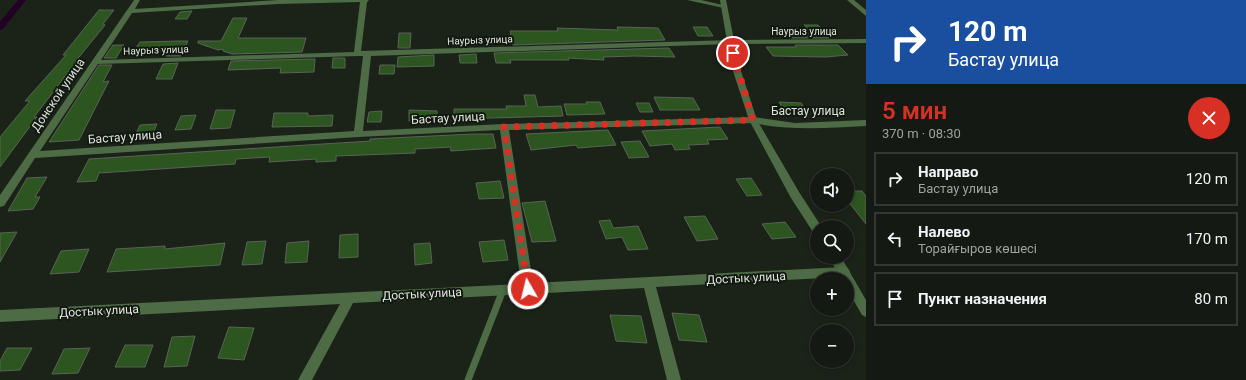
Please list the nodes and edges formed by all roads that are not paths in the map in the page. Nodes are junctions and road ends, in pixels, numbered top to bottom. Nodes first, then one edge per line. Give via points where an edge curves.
1 (137, 0) edge
2 (365, 0) edge
3 (690, 0) edge
4 (850, 0) edge
5 (724, 3) edge
6 (130, 11) junction
7 (866, 14) edge
8 (866, 41) edge
9 (731, 42) junction
10 (357, 54) junction
11 (367, 54) junction
12 (95, 62) junction
13 (753, 120) junction
14 (866, 123) edge
15 (504, 127) junction
16 (358, 134) junction
17 (32, 155) junction
18 (0, 203) edge
19 (811, 220) edge
20 (839, 264) edge
21 (844, 272) edge
22 (810, 274) edge
23 (649, 282) junction
24 (528, 289) junction
25 (503, 290) junction
26 (854, 290) edge
27 (349, 298) junction
28 (866, 311) edge
29 (0, 316) edge
30 (305, 380) edge
31 (468, 380) edge
32 (674, 380) edge

1 - 6 street, Донской улица
2 - 6 street via 278,2
2 - 10 street
3 - 5 street
4 - 7 street
5 - 9 street
6 - 12 street, Донской улица
8 - 9 street, Наурыз улица
9 - 11 street, Наурыз улица
9 - 13 street via 735,65
10 - 11 street, Наурыз улица
10 - 12 street, Наурыз улица
11 - 16 street
12 - 17 street, Донской улица
13 - 14 street, Бастау улица via 783,125
13 - 15 street, Бастау улица
13 - 19 street
15 - 16 street, Бастау улица
15 - 24 street
16 - 17 street, Бастау улица
17 - 18 street, Донской улица
20 - 21 street
22 - 23 street, Достык улица
23 - 24 street, Достык улица
23 - 32 street
24 - 25 street, Достык улица
25 - 27 street, Достык улица
25 - 31 lane
26 - 28 street
27 - 29 street, Достык улица
27 - 30 street

